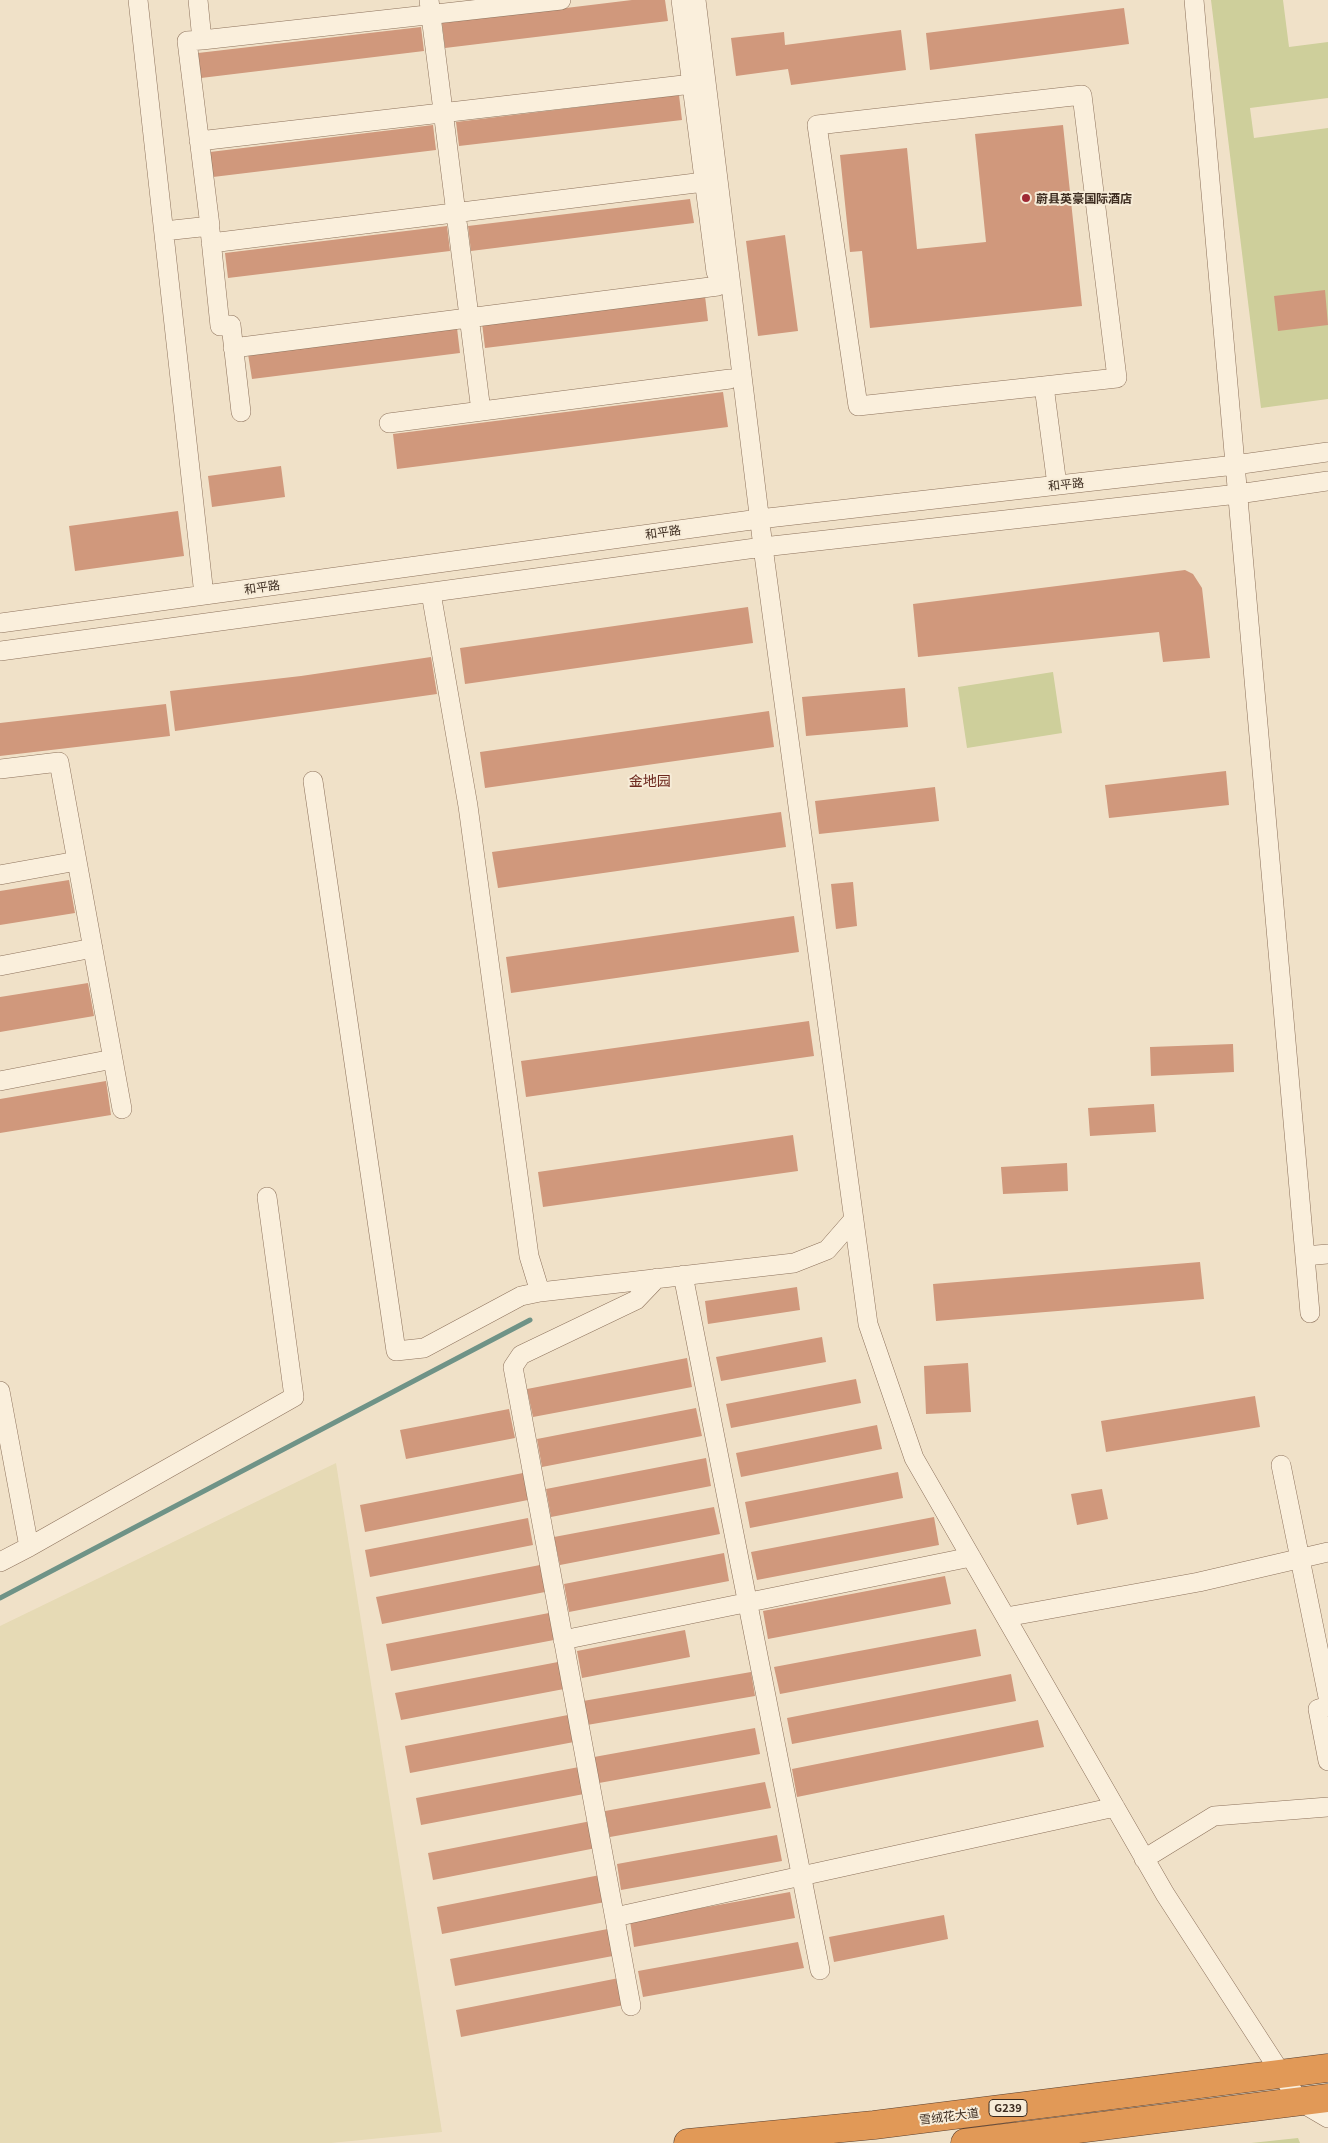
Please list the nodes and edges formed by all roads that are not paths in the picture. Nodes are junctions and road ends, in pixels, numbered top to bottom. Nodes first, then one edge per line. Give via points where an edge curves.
1 (138, 0) edge
2 (198, 0) edge
3 (561, 0) edge
4 (681, 0) edge
5 (696, 0) edge
6 (1194, 0) edge
7 (430, 7) edge
8 (202, 40) junction
9 (692, 84) junction
10 (443, 113) junction
11 (199, 141) junction
12 (704, 182) junction
13 (456, 213) junction
14 (164, 230) junction
15 (210, 235) junction
16 (718, 286) junction
17 (470, 318) junction
18 (233, 348) junction
19 (730, 379) junction
20 (1044, 386) junction
21 (482, 411) junction
22 (241, 412) dead end
23 (389, 424) dead end
24 (737, 432) dead end
25 (1328, 452) edge
26 (1235, 465) junction
27 (1328, 481) edge
28 (1057, 485) junction
29 (1238, 494) junction
30 (759, 519) junction
31 (763, 547) junction
32 (431, 593) junction
33 (204, 595) junction
34 (0, 623) edge
35 (0, 651) edge
36 (0, 769) edge
37 (313, 781) dead end
38 (77, 861) junction
39 (0, 875) edge
40 (93, 948) junction
41 (0, 966) edge
42 (113, 1059) junction
43 (0, 1081) edge
44 (122, 1109) dead end
45 (267, 1197) dead end
46 (854, 1219) junction
47 (1328, 1254) edge
48 (1306, 1256) junction
49 (683, 1275) junction
50 (657, 1278) junction
51 (540, 1292) junction
52 (1310, 1313) dead end
53 (0, 1391) edge
54 (1281, 1465) dead end
55 (30, 1547) junction
56 (1328, 1552) edge
57 (971, 1557) junction
58 (1300, 1558) junction
59 (0, 1562) edge
60 (748, 1602) junction
61 (1006, 1617) junction
62 (563, 1640) junction
63 (1328, 1697) edge
64 (1328, 1706) edge
65 (1328, 1761) edge
66 (1328, 1807) edge
67 (1115, 1808) junction
68 (1144, 1859) junction
69 (801, 1876) junction
70 (615, 1917) junction
71 (820, 1970) dead end
72 (631, 2006) dead end
73 (1328, 2068) edge
74 (1281, 2074) junction
75 (1328, 2098) edge
76 (1299, 2101) junction
77 (1328, 2118) edge
78 (688, 2143) edge
79 (965, 2143) edge

1 - 14 street
2 - 8 street
3 - 7 street
4 - 9 street
5 - 30 street
6 - 26 street
7 - 8 street
7 - 10 street
8 - 11 street via 187,41
9 - 10 street
9 - 12 street
10 - 11 street
10 - 13 street
11 - 15 street
12 - 13 street
12 - 16 street
13 - 15 street
13 - 17 street
14 - 15 street
14 - 33 street
15 - 18 street via 220,326 231,325
16 - 17 street
16 - 19 street
17 - 18 street
17 - 21 street
18 - 22 street
19 - 21 street
19 - 24 street
20 - 20 street via 858,406 817,125 1082,95 1117,378
20 - 28 street
21 - 23 street
25 - 26 street, 和平路
26 - 28 street, 和平路
26 - 29 street
27 - 29 street
28 - 30 street, 和平路
29 - 31 street
29 - 48 street
30 - 31 street
30 - 33 street, 和平路
31 - 32 street
31 - 46 street
32 - 35 street
32 - 51 street via 468,806 529,1256
33 - 34 street, 和平路
36 - 38 street via 59,762
37 - 51 street via 396,1351 424,1348 521,1296
38 - 39 street
38 - 40 street
40 - 41 street
40 - 42 street
42 - 43 street
42 - 44 street
45 - 55 street via 294,1396
46 - 49 street via 827,1250 794,1263
46 - 57 street via 868,1324 914,1458
47 - 48 street
48 - 52 street
49 - 50 street
49 - 60 street
50 - 51 street
50 - 62 street via 636,1300 521,1355 513,1367
53 - 55 street
54 - 58 street
55 - 59 street
56 - 58 street
57 - 60 street
57 - 61 street
58 - 61 street via 1199,1582
58 - 63 street
60 - 62 street
60 - 69 street
61 - 67 street
62 - 70 street
64 - 65 street via 1318,1709
66 - 68 street via 1214,1816
67 - 68 street
67 - 69 street
68 - 74 street
69 - 70 street
69 - 71 street
70 - 72 street
73 - 74 highway, 雪绒花大道 / G239
74 - 76 street
74 - 78 highway, 雪绒花大道 / G239 via 874,2125
75 - 76 highway, G239
76 - 77 street
76 - 79 highway, G239

